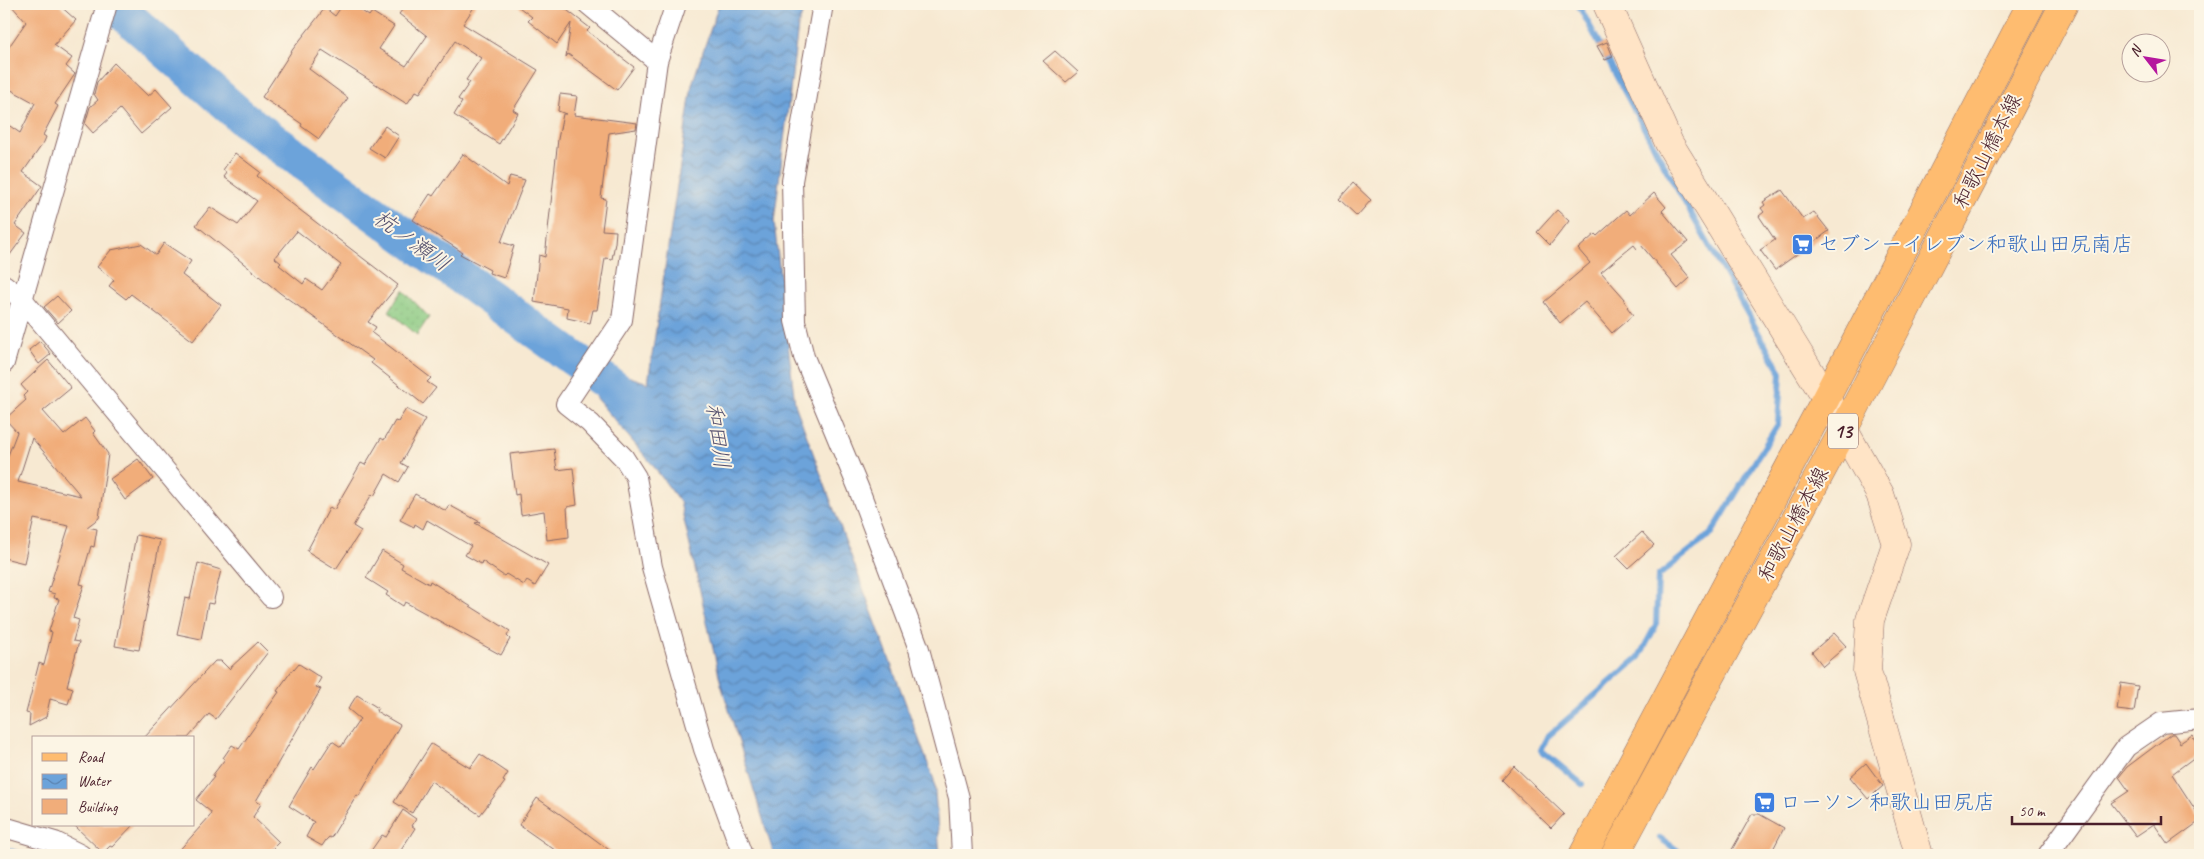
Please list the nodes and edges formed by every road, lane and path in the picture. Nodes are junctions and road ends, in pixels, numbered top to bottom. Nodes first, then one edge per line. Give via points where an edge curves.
1 (588, 4) edge
2 (676, 4) edge
3 (823, 4) edge
4 (1607, 4) edge
5 (2031, 4) edge
6 (2064, 4) edge
7 (105, 10) edge
8 (657, 61) junction
9 (4, 286) edge
10 (22, 299) junction
11 (4, 363) edge
12 (1826, 398) junction
13 (1843, 431) junction
14 (271, 597) dead end
15 (2200, 719) edge
16 (4, 827) edge
17 (82, 855) edge
18 (743, 855) edge
19 (962, 855) edge
20 (1583, 855) edge
21 (1615, 855) edge
22 (1919, 855) edge
23 (2048, 855) edge

1 - 8 street
2 - 8 street
3 - 19 street via 792,181 795,321 804,357 858,486 919,649 959,798
4 - 12 street via 1669,144
5 - 12 main road, 和歌山橋本線 / 13
6 - 13 main road, 和歌山橋本線 / 13
7 - 10 street
8 - 18 street via 622,320 566,404 624,458 636,477 657,586 704,749
9 - 10 street
10 - 11 street
10 - 14 street
12 - 13 street
12 - 20 main road, 和歌山橋本線 / 13
13 - 21 main road, 和歌山橋本線 / 13
13 - 22 street via 1880,494 1896,544 1870,620 1867,671
15 - 23 street via 2161,723 2126,747
16 - 17 street via 55,842

